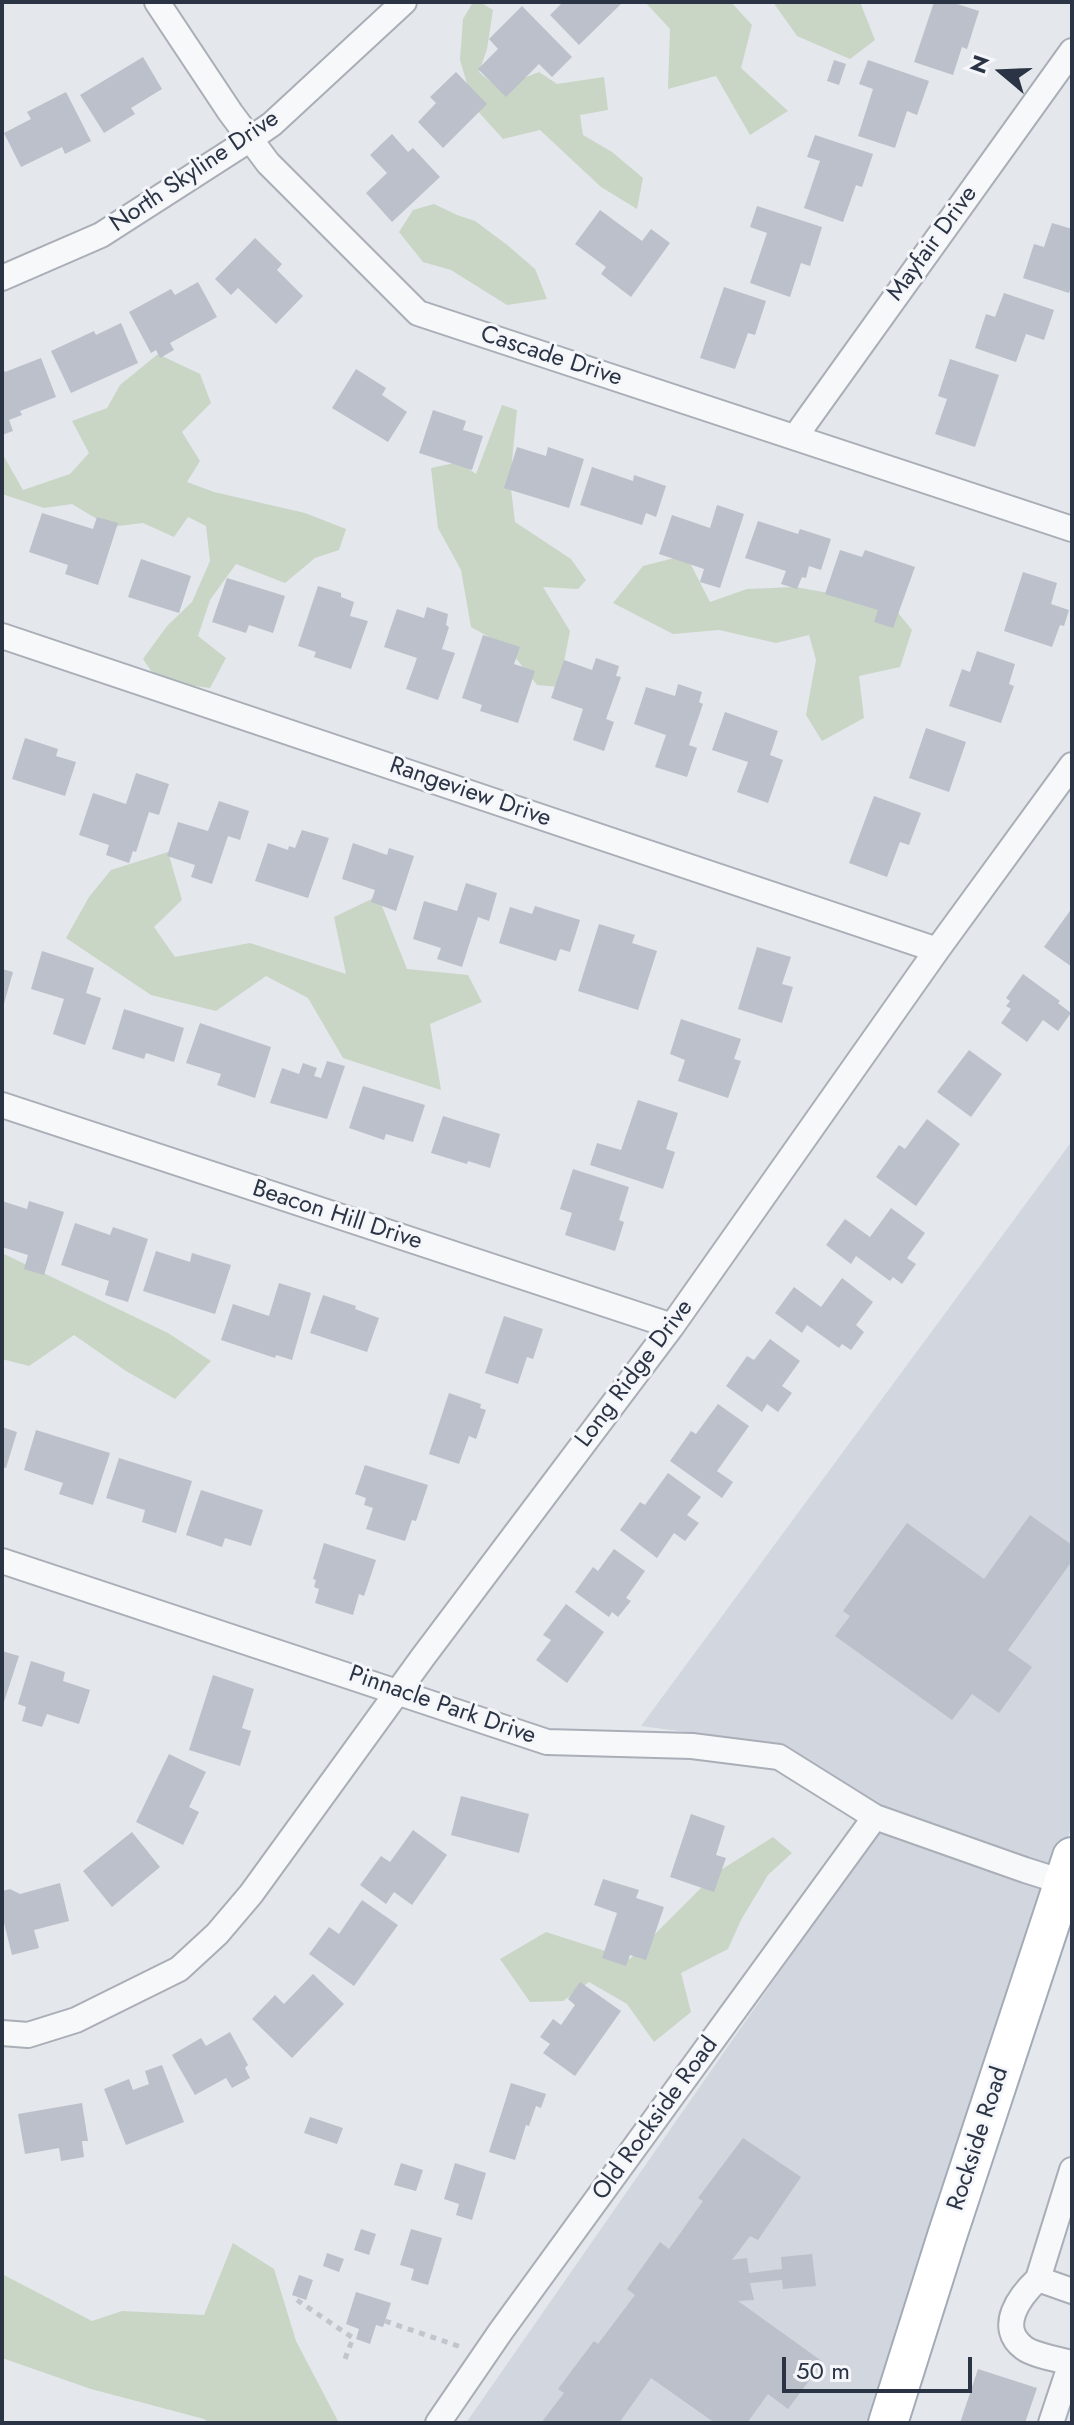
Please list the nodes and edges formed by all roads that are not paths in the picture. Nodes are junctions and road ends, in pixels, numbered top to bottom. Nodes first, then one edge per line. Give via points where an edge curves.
1 (157, 2) edge
2 (404, 2) edge
3 (1072, 51) edge
4 (249, 140) junction
5 (2, 278) edge
6 (795, 437) junction
7 (1072, 529) edge
8 (2, 636) edge
9 (1072, 765) edge
10 (937, 950) junction
11 (2, 1105) edge
12 (672, 1326) junction
13 (2, 1561) edge
14 (400, 1691) junction
15 (875, 1817) junction
16 (1070, 1878) edge
17 (2, 2033) edge
18 (1072, 2170) edge
19 (1038, 2279) junction
20 (1072, 2291) edge
21 (1071, 2363) edge
22 (438, 2423) edge
23 (888, 2423) edge
24 (1051, 2423) edge

1 - 4 street, Cascade Drive
2 - 4 street, North Skyline Drive
3 - 6 street, Mayfair Drive
4 - 5 street, North Skyline Drive via 101,235
4 - 6 street, Cascade Drive via 418,313
6 - 7 street, Cascade Drive
8 - 10 street, Rangeview Drive
9 - 10 street, Long Ridge Drive
10 - 12 street, Long Ridge Drive
11 - 12 street, Beacon Hill Drive
12 - 14 street, Long Ridge Drive
13 - 14 street, Pinnacle Park Drive
14 - 15 street, Pinnacle Park Drive via 547,1742 692,1746 779,1757
14 - 17 street, Long Ridge Drive via 251,1894 179,1969 76,2020 28,2035
15 - 16 street, Pinnacle Park Drive
15 - 22 street, Old Rockside Road
16 - 23 main road, Rockside Road
18 - 19 street
19 - 20 street
19 - 21 street via 1012,2312 1011,2332 1024,2349
21 - 24 street

